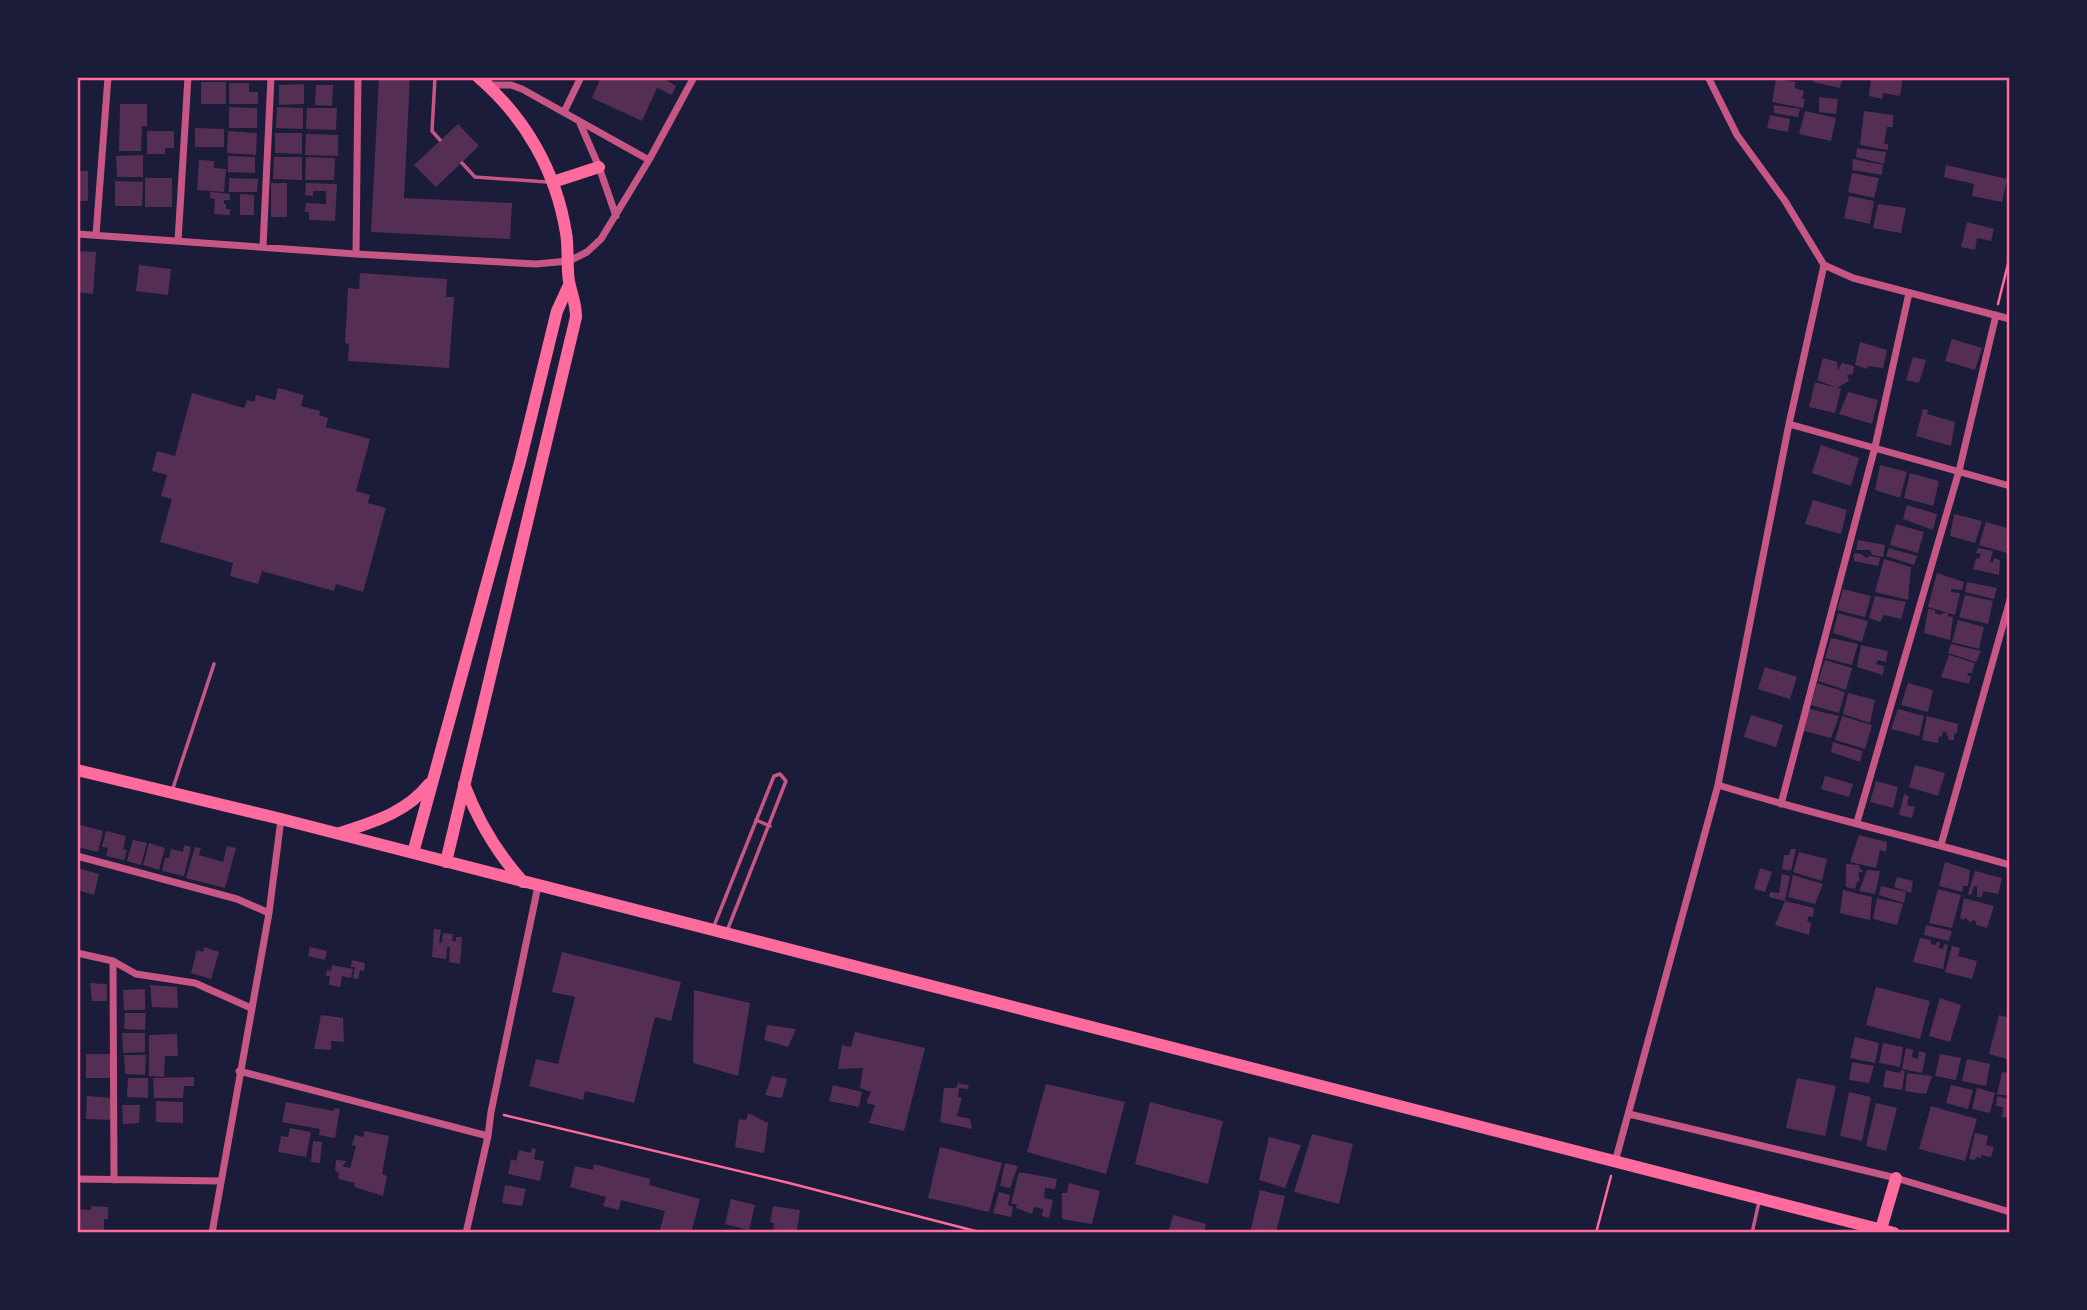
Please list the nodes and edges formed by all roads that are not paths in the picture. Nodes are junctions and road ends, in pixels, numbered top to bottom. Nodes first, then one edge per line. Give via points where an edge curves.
1 (108, 77) edge
2 (188, 77) edge
3 (271, 77) edge
4 (358, 77) edge
5 (435, 77) edge
6 (581, 77) edge
7 (694, 77) edge
8 (1708, 77) edge
9 (485, 80) edge
10 (564, 112) junction
11 (579, 121) junction
12 (440, 140) dead end
13 (649, 160) junction
14 (461, 163) dead end
15 (599, 167) junction
16 (553, 183) junction
17 (616, 216) junction
18 (77, 234) edge
19 (96, 235) junction
20 (178, 241) junction
21 (263, 247) junction
22 (356, 254) junction
23 (569, 261) junction
24 (1824, 265) junction
25 (569, 285) junction
26 (1909, 293) junction
27 (1996, 315) junction
28 (2010, 319) edge
29 (1789, 424) junction
30 (1875, 447) junction
31 (1959, 471) junction
32 (2010, 486) edge
33 (2010, 600) edge
34 (214, 664) dead end
35 (77, 770) edge
36 (434, 779) junction
37 (464, 784) junction
38 (1718, 785) junction
39 (172, 793) junction
40 (1781, 804) junction
41 (282, 819) junction
42 (756, 820) junction
43 (1857, 822) junction
44 (770, 826) junction
45 (338, 834) junction
46 (1941, 845) junction
47 (413, 853) junction
48 (77, 856) edge
49 (446, 862) junction
50 (2010, 865) edge
51 (523, 882) junction
52 (538, 886) junction
53 (269, 913) junction
54 (719, 931) junction
55 (77, 953) edge
56 (113, 961) junction
57 (251, 1008) junction
58 (239, 1071) junction
59 (1629, 1114) junction
60 (488, 1136) junction
61 (1615, 1162) junction
62 (1896, 1178) junction
63 (77, 1180) edge
64 (114, 1180) junction
65 (220, 1181) junction
66 (1759, 1200) junction
67 (2010, 1212) edge
68 (1855, 1228) edge
69 (1888, 1231) edge
70 (212, 1233) edge
71 (466, 1233) edge
72 (1752, 1233) edge

1 - 19 street
2 - 20 street
3 - 21 street
4 - 22 street
5 - 12 lane via 432,131
6 - 10 street
7 - 13 street
8 - 24 street via 1737,135
9 - 10 street via 522,89
9 - 16 main road via 526,130
10 - 11 street
11 - 13 street
11 - 15 street
13 - 17 street
14 - 16 lane via 475,177
15 - 16 main road
15 - 17 street
16 - 23 main road
17 - 23 street via 601,239
18 - 19 street
19 - 20 street
20 - 21 street
21 - 22 street
22 - 23 street via 536,264
23 - 25 main road
24 - 26 street
24 - 29 street
25 - 36 main road via 557,311
25 - 37 main road via 576,317
26 - 27 street
26 - 30 street
27 - 28 street
27 - 31 street
29 - 30 street
29 - 38 street
30 - 31 street
30 - 40 street
31 - 32 street
31 - 43 street
33 - 46 street
34 - 39 lane
35 - 39 main road
36 - 45 main road via 401,810
36 - 47 main road
37 - 49 main road
37 - 51 main road via 488,836
38 - 40 street
38 - 59 street
39 - 41 main road
40 - 43 street
41 - 45 main road
41 - 53 street
42 - 44 lane
42 - 44 lane via 774,776 780,774 786,781
42 - 54 lane
43 - 46 street
44 - 54 lane
45 - 47 main road
46 - 50 street
47 - 49 main road
48 - 53 street via 237,899
49 - 51 main road
51 - 52 main road
52 - 54 main road
52 - 60 street
53 - 57 street
54 - 61 main road
55 - 56 street
56 - 57 street via 136,974 195,983
56 - 64 street
57 - 58 street
58 - 60 street
58 - 65 street
59 - 61 street
59 - 62 street
60 - 71 street
61 - 66 main road
62 - 67 street
62 - 69 main road
63 - 64 street
64 - 65 street
65 - 70 street
66 - 68 main road
66 - 72 lane
68 - 69 main road

